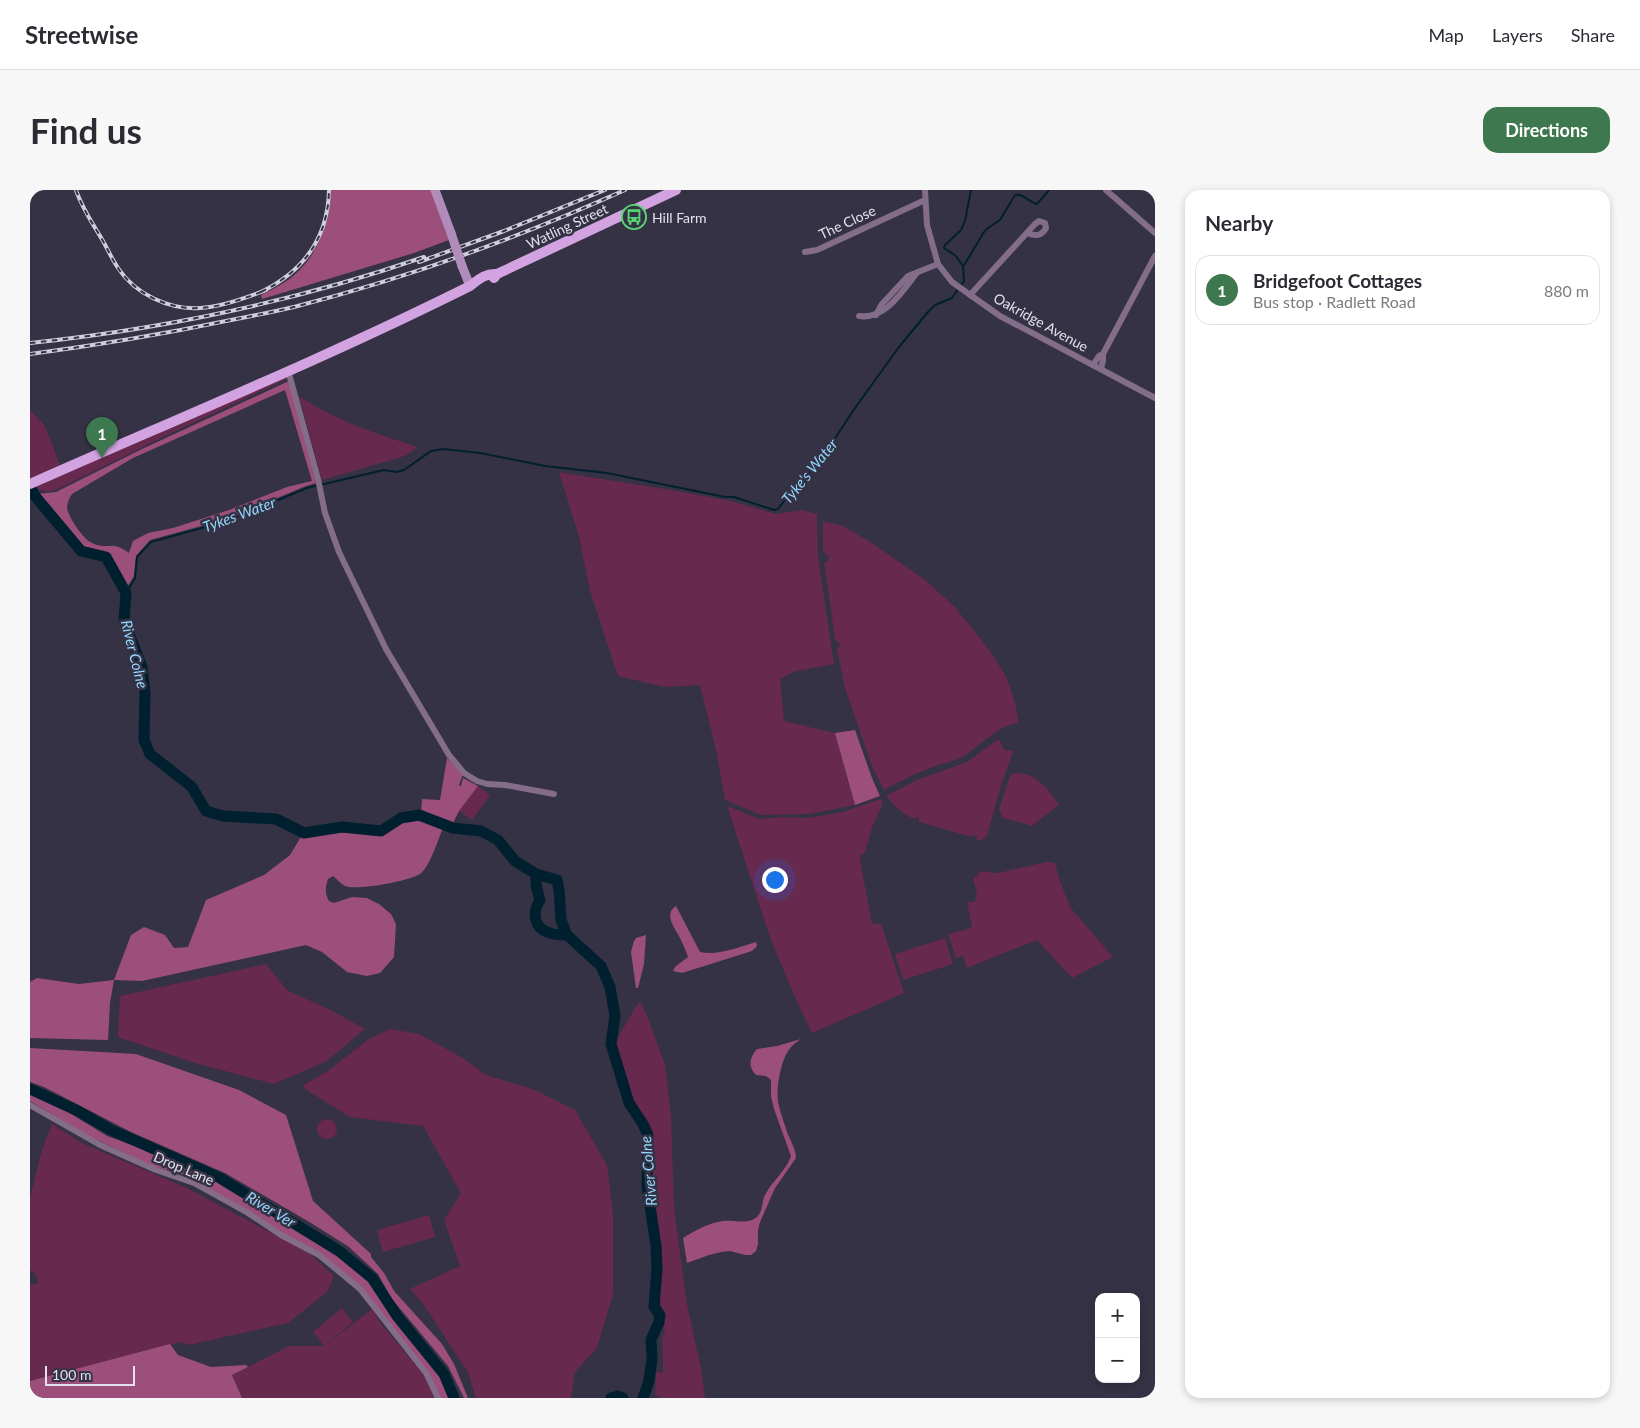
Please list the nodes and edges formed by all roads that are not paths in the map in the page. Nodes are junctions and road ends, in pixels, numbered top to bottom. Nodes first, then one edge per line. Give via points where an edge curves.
1 (435, 190) edge
2 (676, 190) edge
3 (925, 190) edge
4 (1106, 190) edge
5 (925, 200) junction
6 (1026, 233) dead end
7 (1155, 234) edge
8 (805, 252) dead end
9 (1155, 256) edge
10 (938, 264) junction
11 (470, 286) junction
12 (970, 295) junction
13 (859, 316) dead end
14 (1103, 354) junction
15 (1093, 365) junction
16 (1101, 369) junction
17 (288, 370) junction
18 (1155, 398) edge
19 (33, 483) edge
20 (554, 794) dead end
21 (30, 1105) edge
22 (438, 1398) edge

1 - 11 main road, bridge
2 - 11 main road, Watling Street via 497,274 494,279
3 - 5 street, Oakridge Avenue
4 - 7 street
5 - 8 street, The Close via 817,250
5 - 10 street, Oakridge Avenue via 927,225
6 - 12 street
9 - 14 street
10 - 12 street, Oakridge Avenue via 948,278
10 - 13 street via 917,274 884,310 876,315
11 - 17 main road, Watling Street
12 - 15 street, Oakridge Avenue via 1000,316
14 - 15 street
14 - 16 street
15 - 16 street, Oakridge Avenue
16 - 18 street, Oakridge Avenue
17 - 19 main road, Watling Street
17 - 20 street via 339,552 386,649 449,755 464,773 477,781
21 - 22 street, Drop Lane via 100,1145 194,1183 319,1255 360,1289 426,1373

